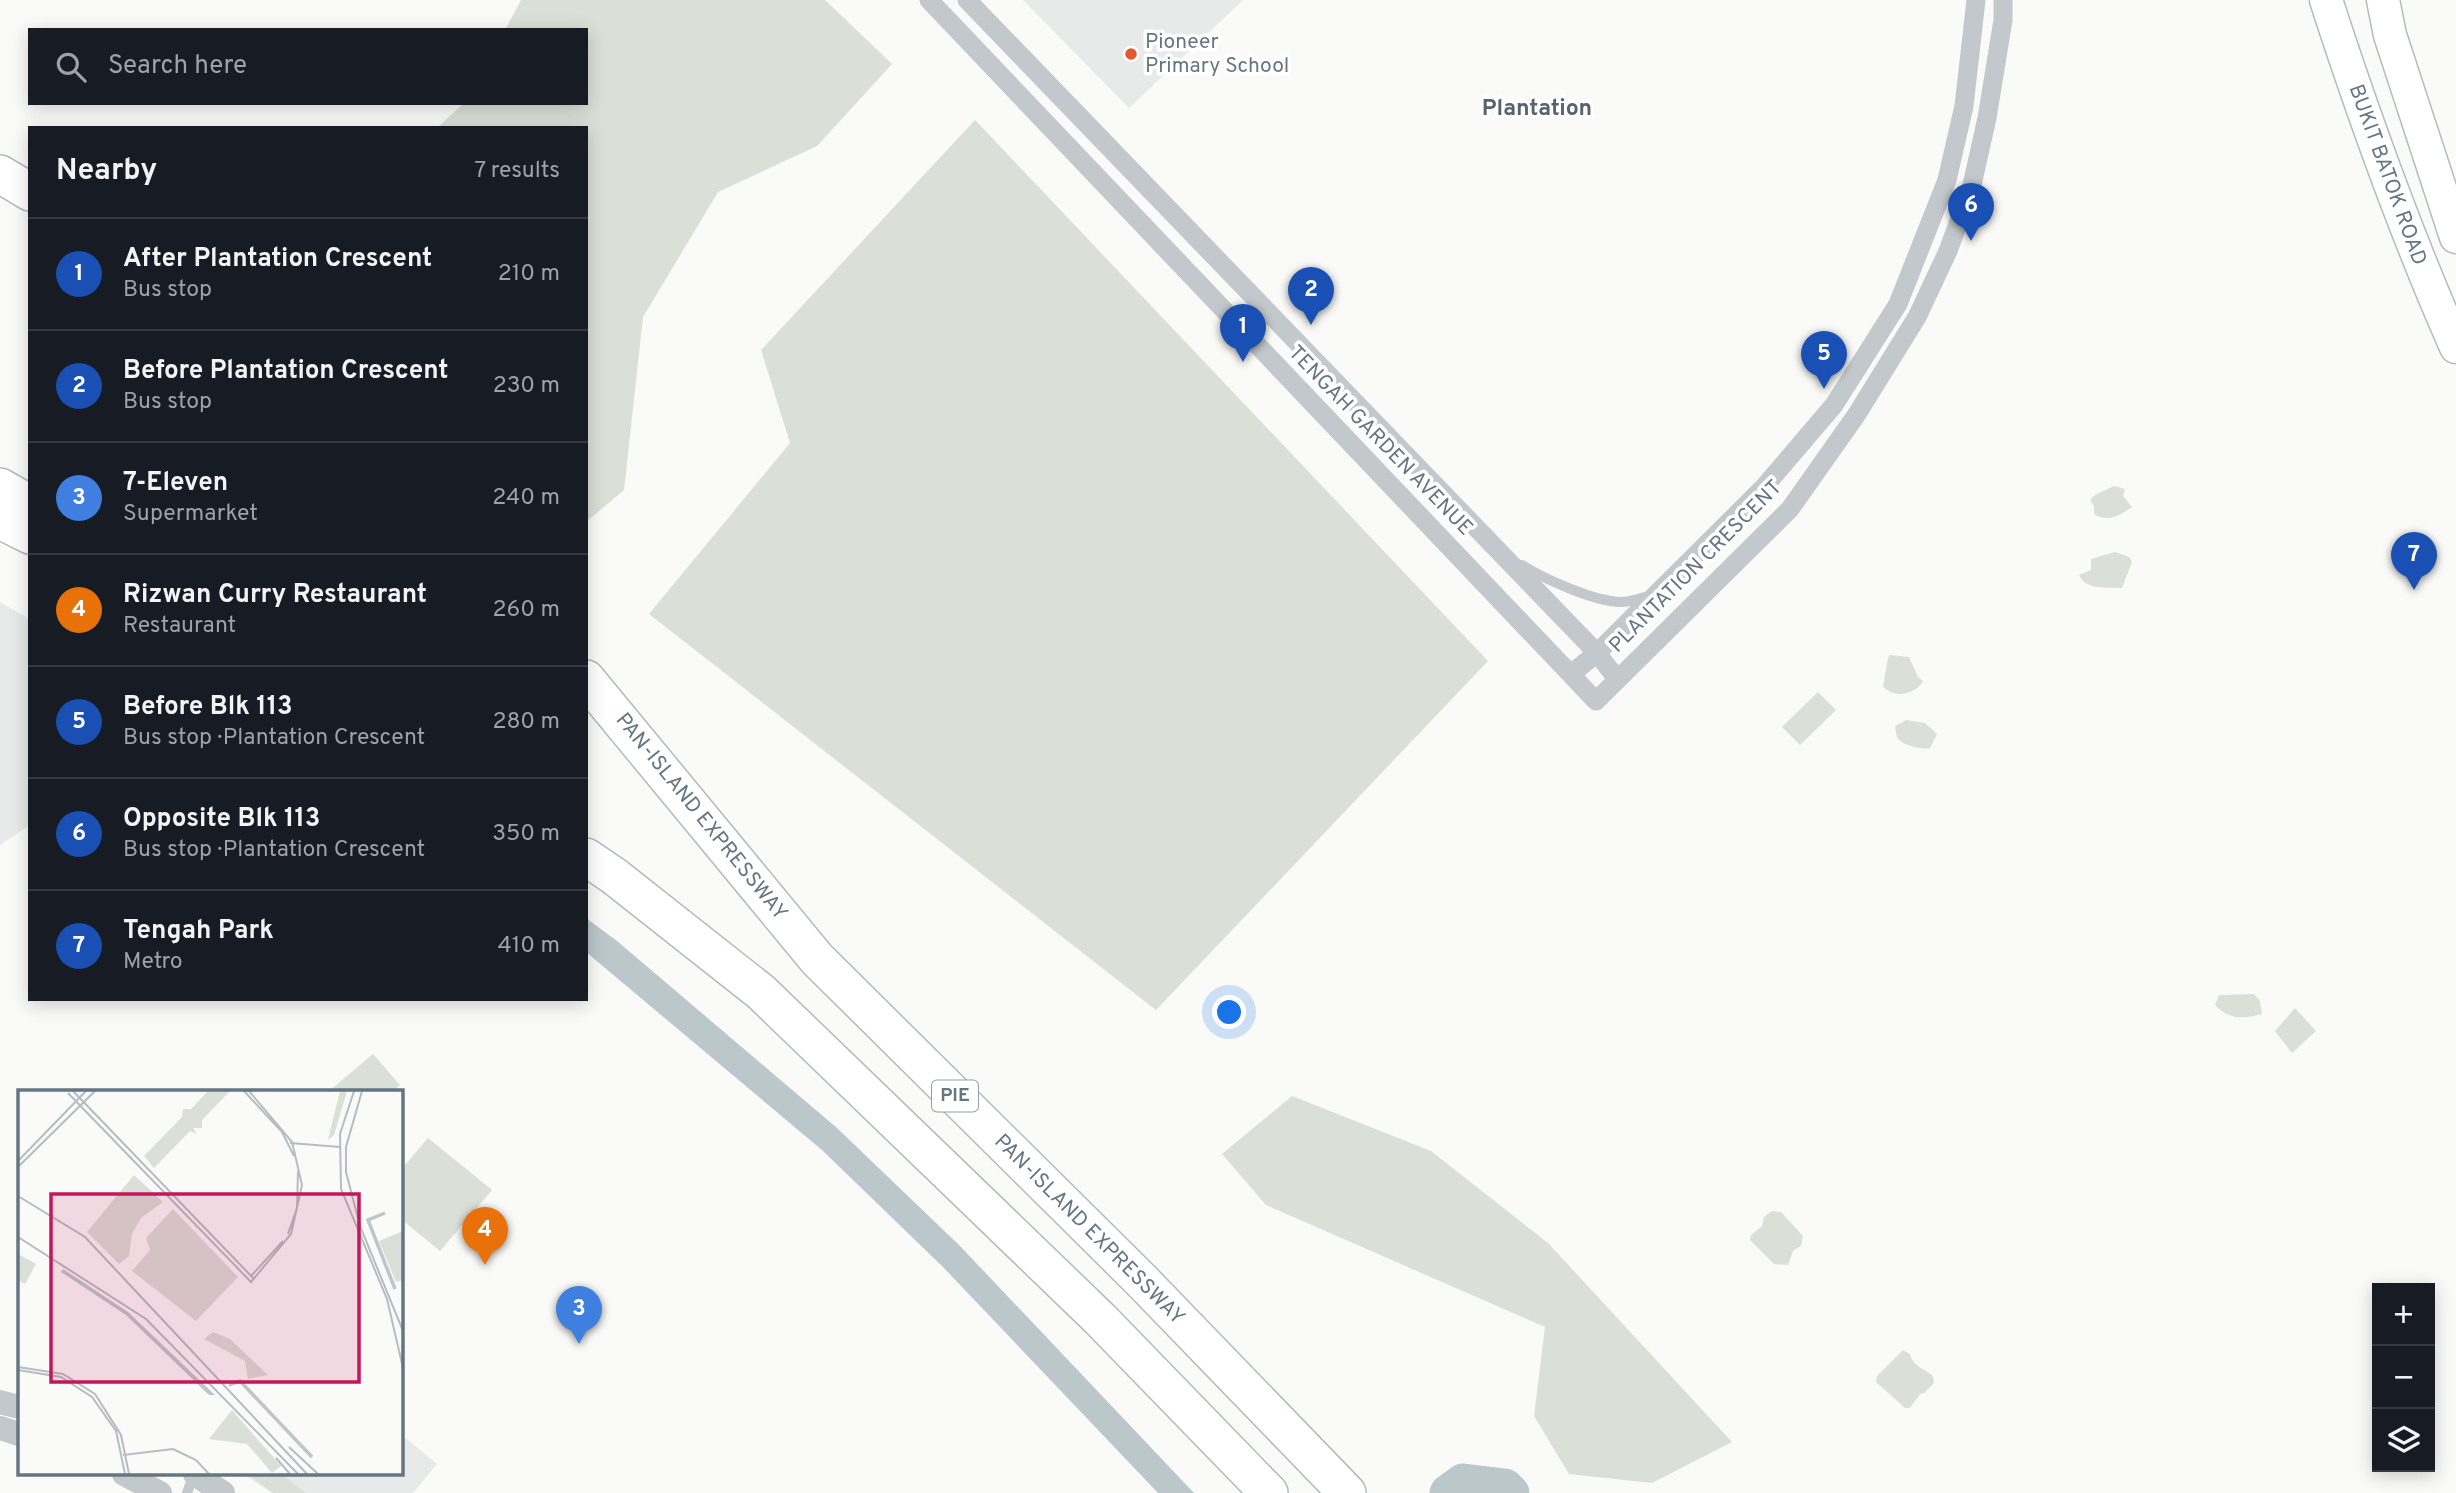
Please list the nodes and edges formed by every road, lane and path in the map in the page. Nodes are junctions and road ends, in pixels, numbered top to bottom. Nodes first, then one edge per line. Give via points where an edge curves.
1 (929, 0) edge
2 (967, 0) edge
3 (1976, 0) edge
4 (2003, 0) edge
5 (2326, 0) edge
6 (2383, 0) edge
7 (0, 174) edge
8 (28, 191) edge
9 (2456, 237) edge
10 (2456, 347) edge
11 (0, 487) edge
12 (28, 503) edge
13 (0, 520) edge
14 (28, 535) edge
15 (1492, 545) junction
16 (1655, 595) junction
17 (1597, 653) junction
18 (1571, 674) junction
19 (1617, 679) junction
20 (588, 681) edge
21 (1596, 701) joint
22 (588, 858) edge
23 (0, 1402) edge
24 (18, 1407) edge
25 (0, 1428) edge
26 (18, 1434) edge
27 (128, 1476) edge
28 (194, 1476) edge
29 (198, 1476) edge
30 (160, 1493) edge
31 (187, 1493) edge
32 (223, 1493) edge
33 (1269, 1493) edge
34 (1347, 1493) edge

1 - 18 street, TENGAH GARDEN AVENUE
2 - 15 street, TENGAH GARDEN AVENUE
3 - 16 street, PLANTATION CRESCENT via 1964,106 1947,180 1898,304 1834,405 1764,487
4 - 19 street, PLANTATION CRESCENT via 1987,118 1972,185 1917,317 1790,509
5 - 10 main road, BUKIT BATOK ROAD via 2421,268
6 - 9 main road, BUKIT BATOK ROAD via 2390,35
7 - 8 highway
11 - 12 highway
13 - 14 highway
15 - 16 lane via 1538,575 1579,592 1622,602
15 - 17 street, TENGAH GARDEN AVENUE
16 - 17 street, PLANTATION CRESCENT
17 - 18 street, PLANTATION CRESCENT
17 - 19 street, TENGAH GARDEN AVENUE
18 - 21 street, TENGAH GARDEN AVENUE
19 - 21 street, PLANTATION CRESCENT
20 - 34 highway, PAN-ISLAND EXPRESSWAY / PIE via 817,959 1142,1281
22 - 33 highway via 761,992 1100,1319
23 - 24 street
25 - 26 street
27 - 30 street
28 - 31 lane
29 - 32 street

